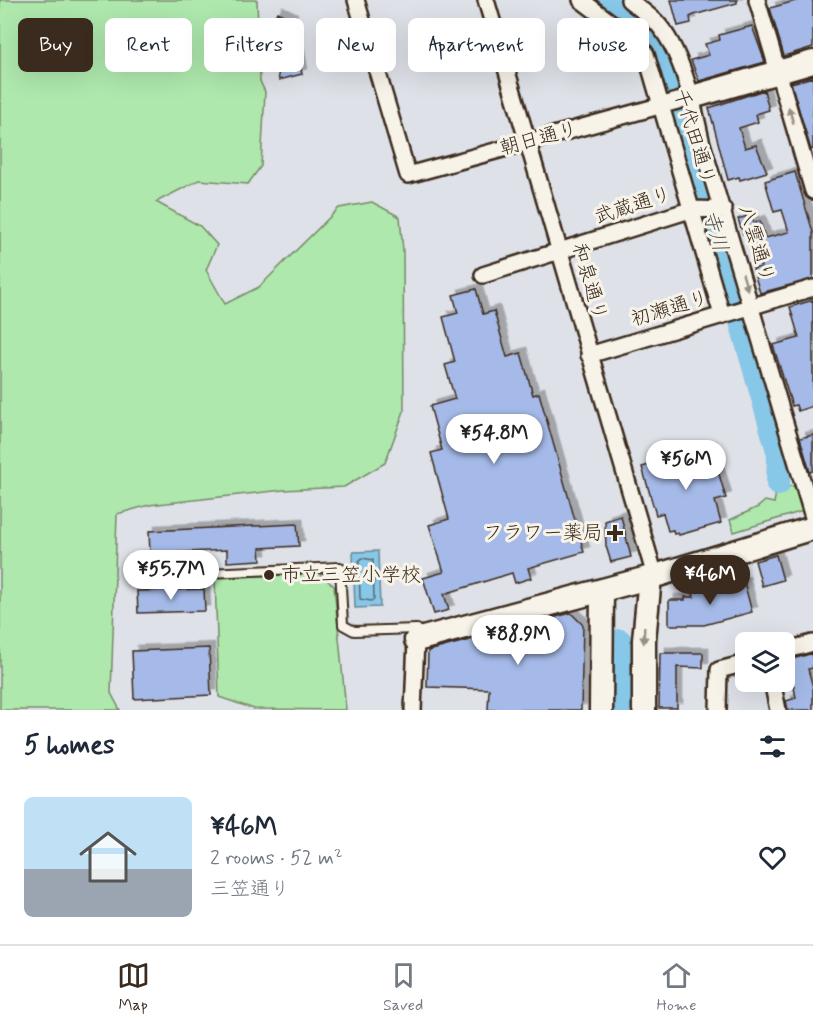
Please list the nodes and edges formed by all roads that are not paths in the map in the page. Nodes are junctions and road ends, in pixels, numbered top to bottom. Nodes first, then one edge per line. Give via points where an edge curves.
1 (356, 0) edge
2 (486, 0) edge
3 (581, 0) edge
4 (629, 0) edge
5 (757, 0) edge
6 (813, 63) edge
7 (778, 72) junction
8 (689, 98) junction
9 (666, 104) junction
10 (526, 143) junction
11 (813, 191) edge
12 (696, 209) junction
13 (720, 210) junction
14 (559, 252) junction
15 (483, 275) dead end
16 (813, 288) edge
17 (749, 307) junction
18 (725, 314) junction
19 (589, 355) junction
20 (813, 517) edge
21 (813, 523) edge
22 (813, 529) edge
23 (185, 574) dead end
24 (652, 576) junction
25 (602, 590) junction
26 (416, 634) junction
27 (813, 643) edge
28 (795, 648) edge
29 (735, 666) edge
30 (774, 692) edge
31 (413, 710) edge
32 (602, 710) edge
33 (644, 710) edge
34 (718, 710) edge
35 (778, 710) edge

1 - 10 street, 朝日通り via 408,175
2 - 10 street, 和泉通り
3 - 9 street, 千代田通り via 637,42 646,54
4 - 8 street, 八雲通り via 656,22 676,56
5 - 7 street
6 - 7 street
7 - 8 street
11 -> 7 street
8 - 9 street, 朝日通り
8 - 13 street, 八雲通り
9 - 10 street, 朝日通り
9 - 12 street, 千代田通り
10 - 14 street, 和泉通り
12 - 13 street
12 - 14 street, 武蔵通り
12 - 18 street, 千代田通り
13 -> 17 street, 八雲通り
14 - 15 street, 武蔵通り
14 - 19 street, 和泉通り
16 - 17 street
17 - 18 street, 初瀬通り
17 - 20 street, 八雲通り
18 - 19 street, 初瀬通り
19 - 24 street, 和泉通り
21 - 22 street
22 - 24 street
23 - 26 lane via 340,567 343,625 354,631
24 - 25 street
24 -> 33 street via 644,640
25 - 26 street
25 - 32 street
26 - 31 street
27 - 28 street
29 - 34 street via 719,670
30 - 35 street

